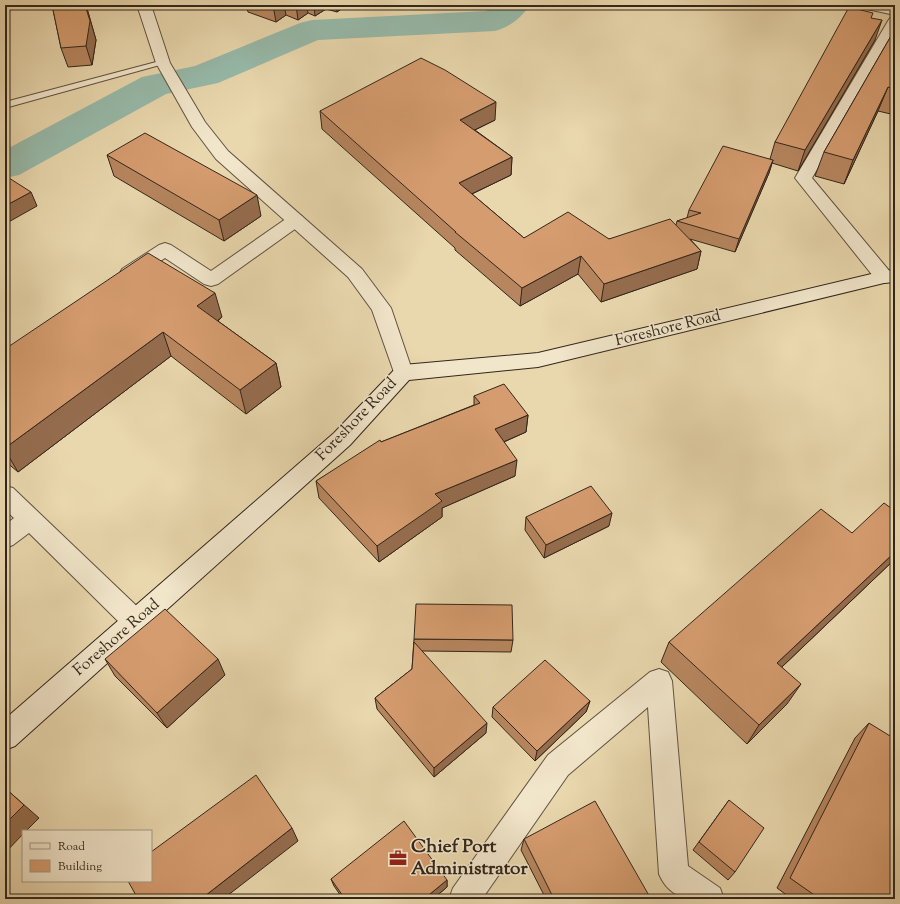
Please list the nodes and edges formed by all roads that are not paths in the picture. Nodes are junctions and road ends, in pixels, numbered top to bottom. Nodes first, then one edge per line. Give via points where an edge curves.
1 (144, 5) edge
2 (867, 5) edge
3 (895, 11) edge
4 (895, 21) edge
5 (165, 67) junction
6 (5, 106) edge
7 (296, 220) junction
8 (890, 276) edge
9 (114, 283) edge
10 (403, 373) junction
11 (5, 495) edge
12 (30, 519) junction
13 (5, 538) edge
14 (135, 621) junction
15 (5, 737) edge
16 (464, 899) edge
17 (708, 899) edge

1 - 5 street
2 - 3 street
4 - 8 street via 803,178
5 - 6 lane
5 - 7 street via 198,124 222,155
7 - 9 street via 211,280 165,249
7 - 10 street via 355,273 381,308
8 - 10 street, Foreshore Road via 538,360
10 - 14 street, Foreshore Road via 342,439
11 - 12 street
12 - 13 street
12 - 14 street
14 - 15 street, Foreshore Road
16 - 17 street via 558,765 659,681 674,874

